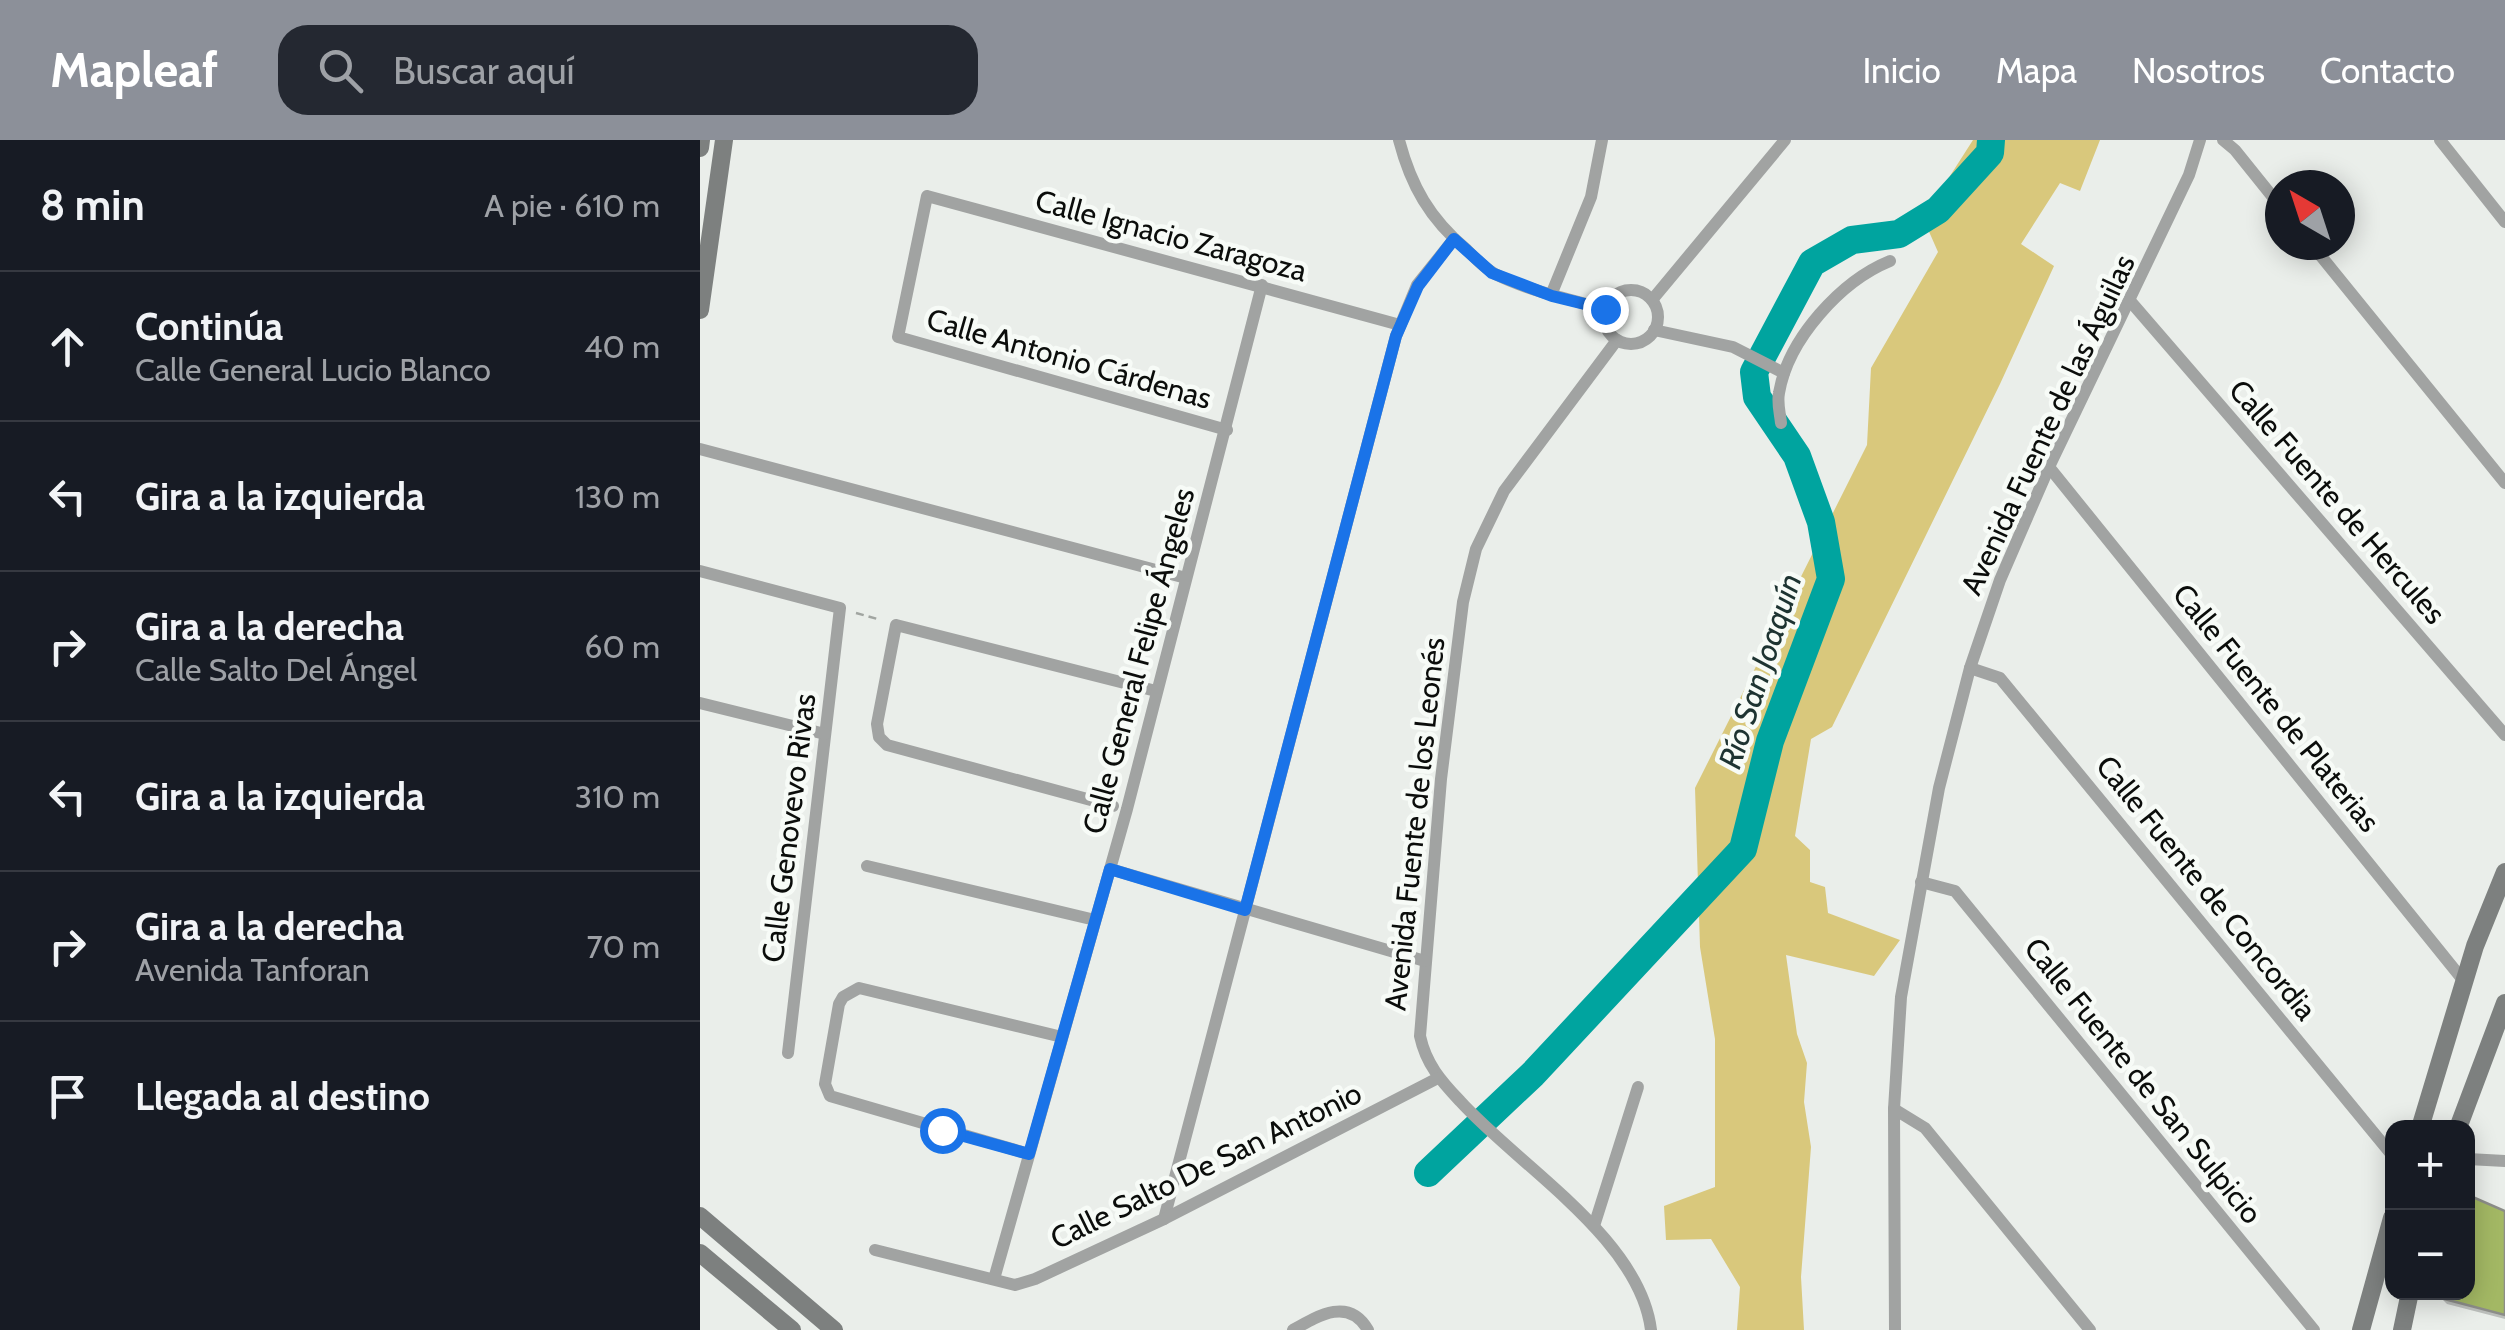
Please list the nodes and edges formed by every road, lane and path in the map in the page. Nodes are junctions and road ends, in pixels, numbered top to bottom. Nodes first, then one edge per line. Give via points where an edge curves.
1 (701, 140) edge
2 (724, 140) edge
3 (1399, 140) edge
4 (1602, 140) edge
5 (1784, 140) edge
6 (2200, 140) edge
7 (2223, 140) edge
8 (2440, 140) edge
9 (700, 148) edge
10 (2265, 187) edge
11 (2505, 222) edge
12 (1454, 239) junction
13 (2324, 260) edge
14 (1890, 261) dead end
15 (1262, 286) junction
16 (1552, 296) junction
17 (1652, 300) junction
18 (2132, 302) junction
19 (1605, 309) junction
20 (700, 310) edge
21 (1400, 326) junction
22 (1654, 330) junction
23 (898, 337) joint
24 (1617, 340) junction
25 (1784, 373) junction
26 (1781, 424) dead end
27 (1226, 430) junction
28 (700, 449) edge
29 (2049, 467) junction
30 (2505, 483) edge
31 (700, 572) edge
32 (1186, 578) junction
33 (840, 608) junction
34 (896, 625) junction
35 (1970, 668) junction
36 (1156, 691) junction
37 (700, 703) edge
38 (825, 734) junction
39 (2505, 735) edge
40 (1113, 806) dead end
41 (867, 866) dead end
42 (1110, 869) junction
43 (2505, 872) edge
44 (1921, 882) junction
45 (1245, 910) junction
46 (1096, 920) junction
47 (1425, 961) junction
48 (2463, 980) junction
49 (2505, 1003) edge
50 (1062, 1037) junction
51 (788, 1053) dead end
52 (1438, 1078) junction
53 (1638, 1087) dead end
54 (1894, 1109) junction
55 (2422, 1120) edge
56 (2461, 1120) edge
57 (2385, 1146) edge
58 (1029, 1154) junction
59 (2475, 1159) edge
60 (2505, 1161) edge
61 (700, 1216) edge
62 (1164, 1218) junction
63 (1594, 1226) junction
64 (2385, 1242) edge
65 (875, 1250) dead end
66 (700, 1253) edge
67 (994, 1279) junction
68 (2408, 1300) edge
69 (787, 1328) edge
70 (834, 1330) edge
71 (1293, 1330) edge
72 (1368, 1330) edge
73 (1651, 1330) edge
74 (1896, 1330) edge
75 (2090, 1330) edge
76 (2314, 1330) edge
77 (2360, 1330) edge
78 (2402, 1330) edge

1 - 9 main road
2 - 20 main road
3 - 12 street via 1416,191
4 - 16 street via 1591,197
5 - 17 street
6 - 18 street, Avenida Fuente de las Águilas
7 - 10 street
8 - 11 street
12 - 16 street via 1492,273
12 - 21 street via 1418,286
13 - 30 street
14 - 25 street via 1833,296
15 - 21 street, Calle Ignacio Zaragoza
15 - 23 street, Calle Ignacio Zaragoza via 928,196
15 - 27 street, Calle General Felipe Ángeles
16 - 19 street
17 - 19 street via 1620,292
17 - 22 street
18 - 29 street, Avenida Fuente de las Águilas
18 - 39 street, Calle Fuente de Hercules
19 - 24 street via 1606,327
21 - 45 street
22 - 24 street via 1642,342
22 - 25 street via 1732,347
23 - 27 street, Calle Antonio Cárdenas
24 - 47 street, Avenida Fuente de los Leonés via 1504,491 1476,549 1441,779
25 - 26 street via 1777,397
27 - 32 street, Calle General Felipe Ángeles
28 - 32 street
29 - 35 street, Avenida Fuente de las Águilas
29 - 48 street, Calle Fuente de Platerias
31 - 33 street
32 - 36 street, Calle General Felipe Ángeles
33 - 34 path
33 - 38 street, Calle Genovevo Rivas
34 - 36 street
34 - 40 street via 877,724 887,745
35 - 44 street, Avenida Fuente de las Águilas
35 - 57 street, Calle Fuente de Concordia via 2000,678
36 - 42 street, Calle General Felipe Ángeles
37 - 38 street
38 - 51 street, Calle Genovevo Rivas
41 - 46 street
42 - 45 street
42 - 46 street, Calle General Felipe Ángeles
43 - 48 main road
44 - 54 street, Avenida Fuente de las Águilas via 1901,998
44 - 76 street, Calle Fuente de San Sulpicio via 1954,891
45 - 47 street
45 - 62 street
46 - 50 street, Calle General Felipe Ángeles
47 - 52 street, Avenida Fuente de los Leonés via 1420,1036
48 - 55 main road
49 - 56 main road
50 - 58 street, Calle General Felipe Ángeles
50 - 58 street via 859,988 839,1004 825,1084 830,1096
52 - 62 street, Calle Salto De San Antonio
52 - 63 street, Avenida Fuente de los Leonés
53 - 63 street
54 - 74 street, Avenida Fuente de las Águilas
54 - 75 street via 1925,1128
58 - 67 street, Calle General Felipe Ángeles
59 - 60 street
61 - 70 main road
62 - 67 street, Calle Salto De San Antonio via 1036,1279 1015,1285
63 - 73 street, Avenida Fuente de los Leonés via 1628,1267
64 - 77 main road
65 - 67 street, Calle Salto De San Antonio
66 - 69 main road
68 - 78 main road
71 - 72 street via 1328,1311 1346,1310

